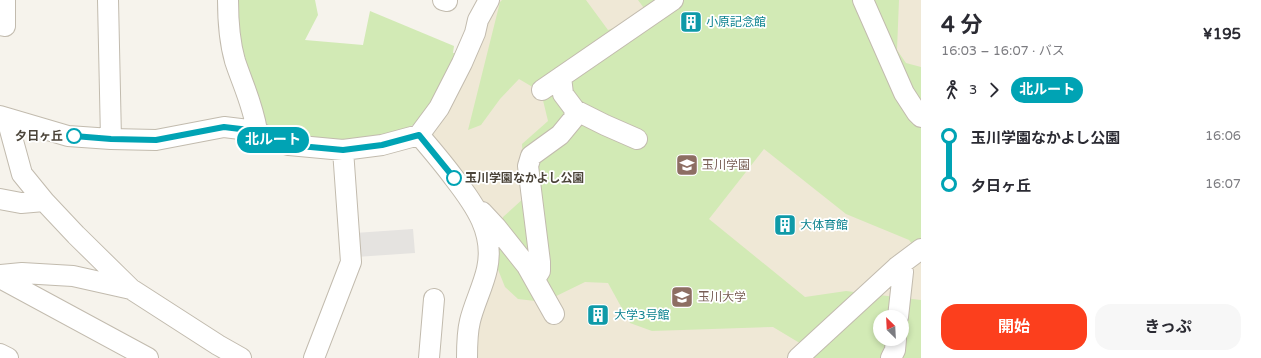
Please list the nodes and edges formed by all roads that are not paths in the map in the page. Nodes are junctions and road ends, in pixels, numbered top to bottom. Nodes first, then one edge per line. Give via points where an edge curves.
1 (6, 0) edge
2 (108, 0) edge
3 (228, 0) edge
4 (443, 0) edge
5 (447, 0) edge
6 (489, 0) edge
7 (673, 0) edge
8 (863, 0) edge
9 (0, 25) edge
10 (561, 76) junction
11 (542, 90) dead end
12 (576, 110) junction
13 (4, 117) edge
14 (921, 117) edge
15 (257, 131) junction
16 (419, 135) junction
17 (111, 139) junction
18 (637, 139) dead end
19 (343, 150) junction
20 (0, 199) edge
21 (44, 201) junction
22 (475, 205) junction
23 (921, 249) edge
24 (898, 266) junction
25 (0, 277) edge
26 (535, 279) junction
27 (130, 289) junction
28 (434, 299) dead end
29 (899, 310) edge
30 (554, 314) dead end
31 (895, 346) edge
32 (0, 354) edge
33 (8, 358) edge
34 (148, 358) edge
35 (241, 358) edge
36 (314, 358) edge
37 (429, 358) edge
38 (467, 358) edge
39 (798, 358) edge
40 (891, 358) edge

1 - 9 street via 5,26
2 - 17 street
3 - 15 street via 227,18 232,47 250,100
4 - 5 street
6 - 16 street via 439,108
7 - 10 street
8 - 14 street via 904,93
10 - 11 street
10 - 12 street via 563,94
12 - 18 street
12 - 26 street via 574,118 560,135 531,156 528,166 540,262 540,271
13 - 17 street via 68,136
13 - 21 street via 22,174
15 - 17 street via 224,127 156,140
15 - 19 street via 282,143
16 - 19 street via 382,145
16 - 22 street
19 - 36 street via 351,262
20 - 21 street via 21,203
21 - 27 street
22 - 26 street via 496,227
22 - 38 street via 484,225 489,252 470,322
23 - 24 street
24 - 29 street via 903,272
24 - 39 street
25 - 27 street via 22,273 73,276
25 - 34 street
26 - 30 street
27 - 35 street
28 - 37 street
31 - 40 street
32 - 33 street

